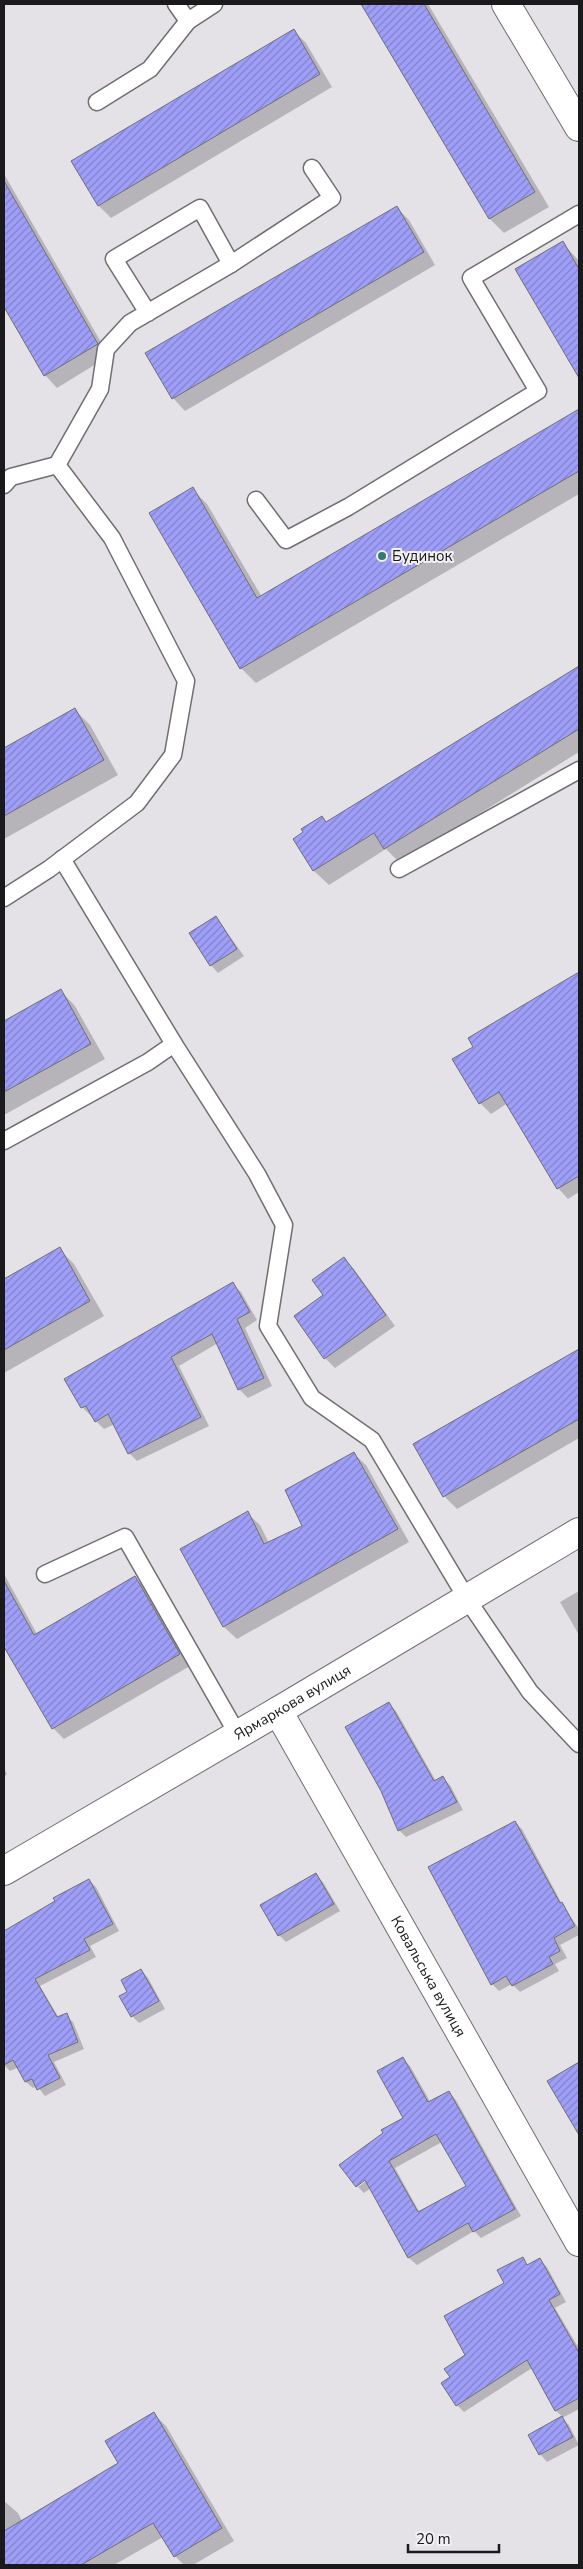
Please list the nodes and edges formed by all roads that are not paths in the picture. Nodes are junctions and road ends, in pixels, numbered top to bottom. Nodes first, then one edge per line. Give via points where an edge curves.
1 (176, 4) edge
2 (214, 4) edge
3 (506, 4) edge
4 (188, 22) junction
5 (97, 102) dead end
6 (579, 127) edge
7 (312, 168) dead end
8 (579, 214) edge
9 (231, 264) junction
10 (148, 313) junction
11 (56, 466) junction
12 (4, 485) edge
13 (256, 500) dead end
14 (579, 770) edge
15 (62, 859) junction
16 (399, 869) dead end
17 (4, 898) edge
18 (174, 1044) junction
19 (4, 1141) edge
20 (579, 1532) edge
21 (46, 1574) dead end
22 (467, 1599) junction
23 (278, 1712) junction
24 (238, 1735) junction
25 (579, 1744) edge
26 (4, 1871) edge
27 (579, 2242) edge

1 - 4 lane
2 - 4 lane
3 - 6 street
4 - 5 lane via 150,69
7 - 9 lane via 332,198
8 - 13 lane via 471,278 538,391 348,507 286,540
9 - 10 lane
9 - 10 lane via 200,208 114,259
10 - 11 lane via 130,323 106,349 100,389
11 - 12 lane via 11,477
11 - 15 lane via 112,538 186,681 173,755 137,803
14 - 16 lane
15 - 17 lane
15 - 18 lane
18 - 19 lane via 148,1062
18 - 22 lane via 257,1174 284,1225 268,1326 312,1398 372,1440
20 - 22 street, Ярмаркова вулиця
21 - 24 lane via 125,1537
22 - 23 street, Ярмаркова вулиця
22 - 25 lane via 530,1692
23 - 24 street, Ярмаркова вулиця
23 - 27 street, Ковальська вулиця
24 - 26 street, Ярмаркова вулиця

